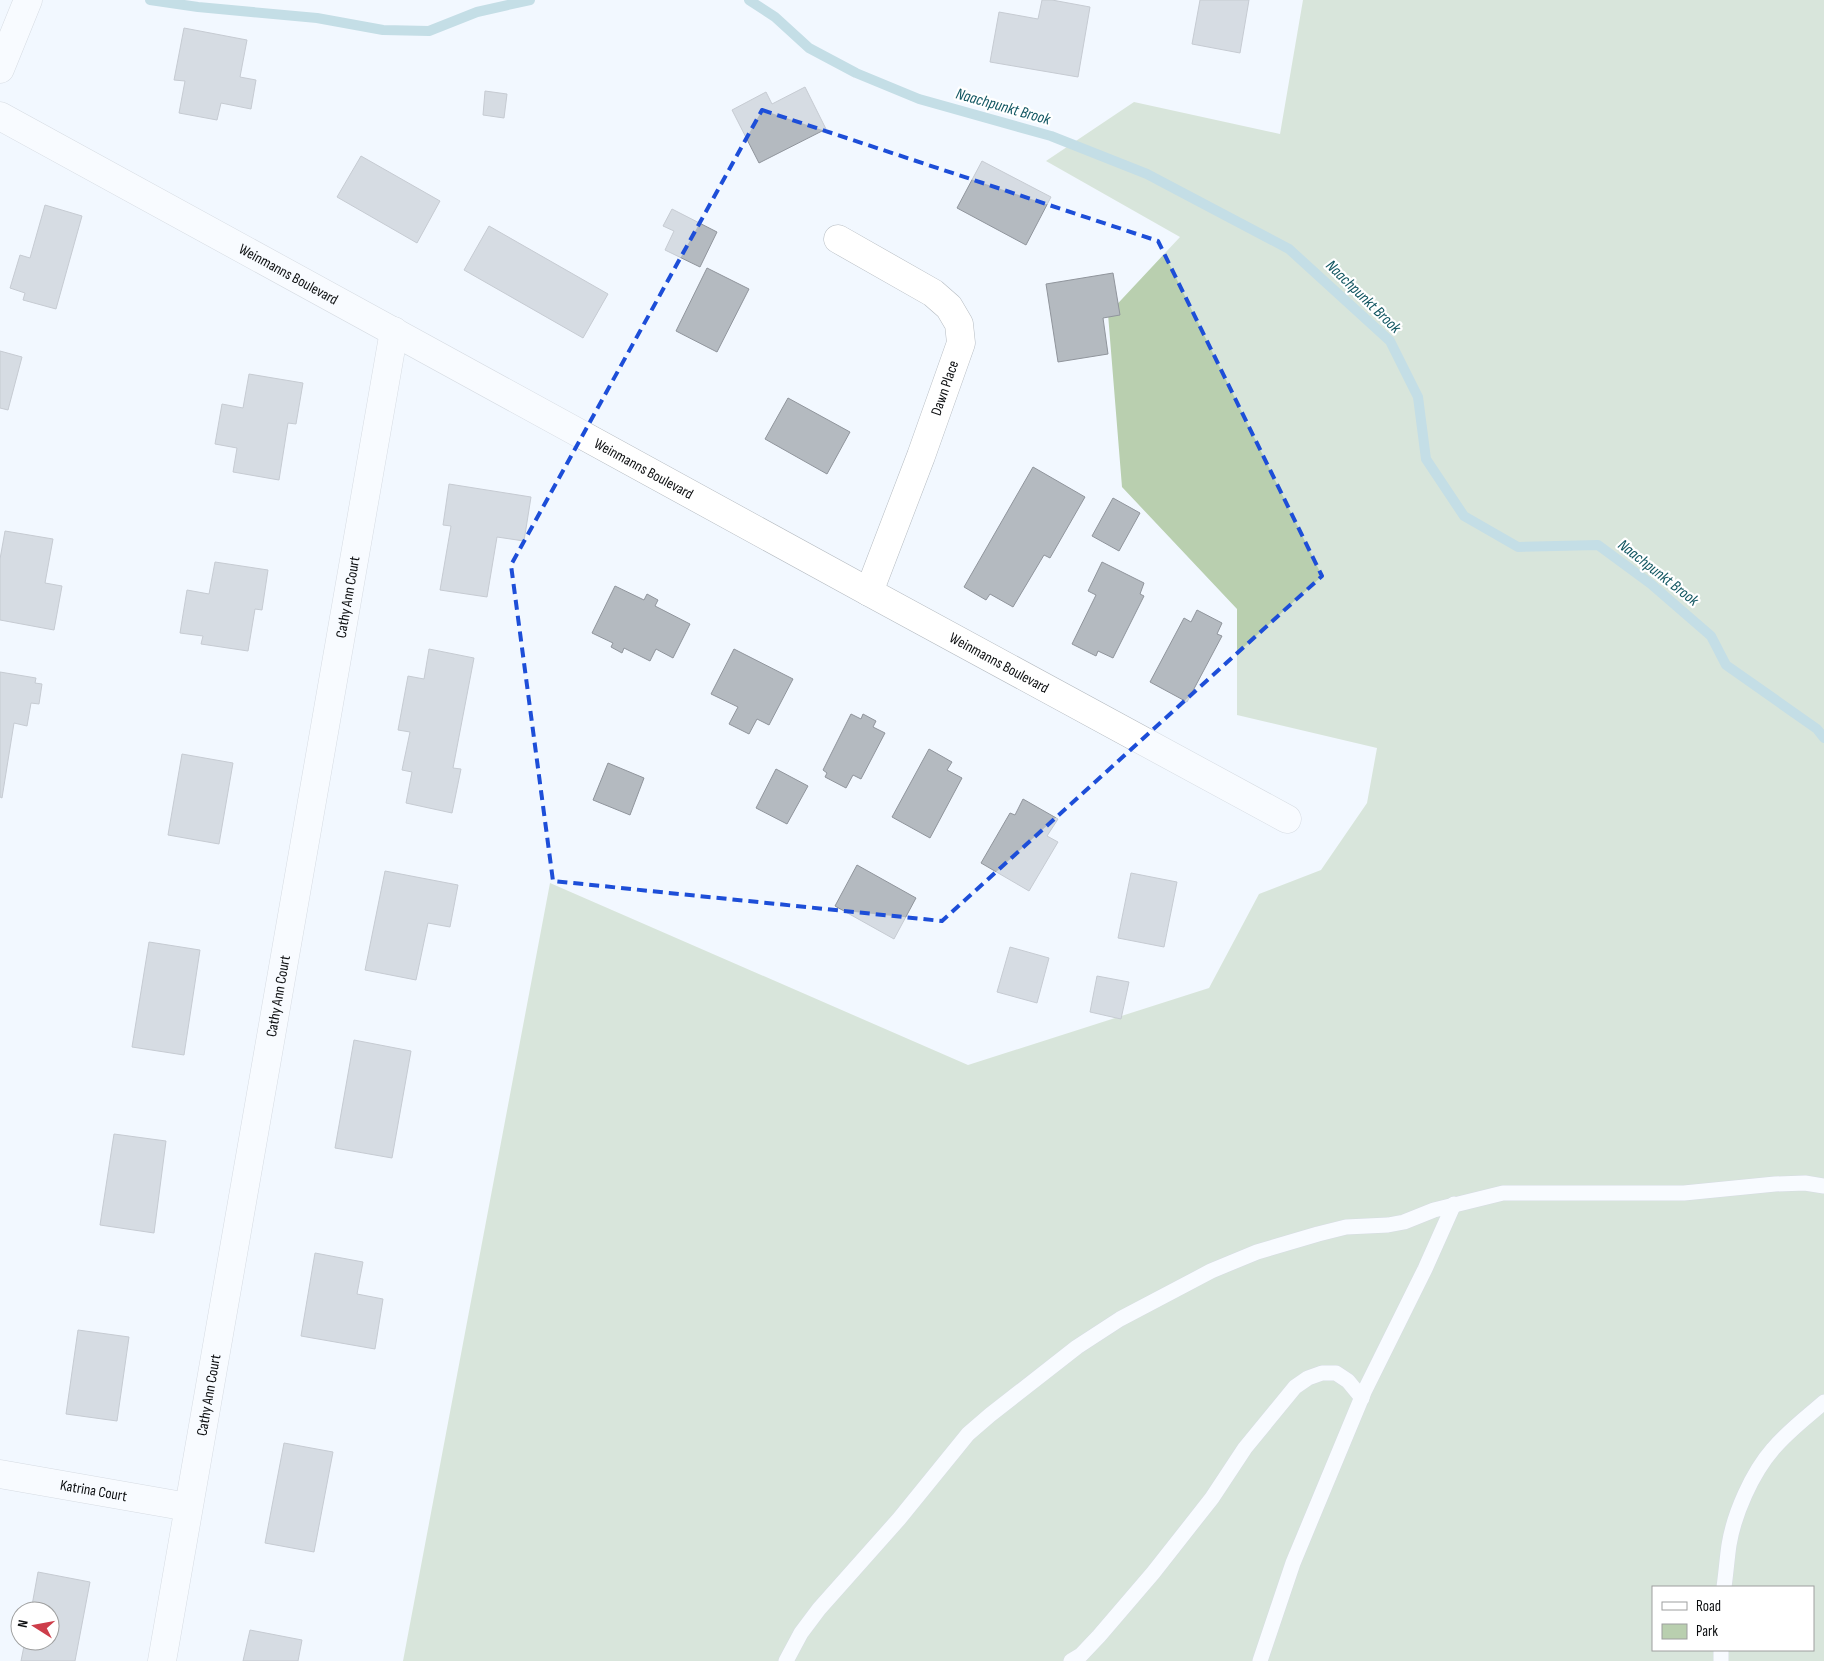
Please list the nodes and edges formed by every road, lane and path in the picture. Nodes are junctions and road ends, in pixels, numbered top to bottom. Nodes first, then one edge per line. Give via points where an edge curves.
1 (28, 0) edge
2 (0, 69) edge
3 (0, 116) edge
4 (838, 238) dead end
5 (394, 332) junction
6 (869, 592) junction
7 (1287, 819) dead end
8 (1824, 1186) edge
9 (1454, 1204) junction
10 (1362, 1398) junction
11 (1824, 1402) edge
12 (0, 1474) edge
13 (188, 1507) junction
14 (1724, 1586) edge
15 (162, 1661) edge
16 (786, 1661) edge
17 (1071, 1661) edge
18 (1260, 1661) edge

1 - 2 street
3 - 5 street, Weinmanns Boulevard
4 - 6 street, Dawn Place via 933,293 949,307 959,324 960,343
5 - 6 street, Weinmanns Boulevard
5 - 13 street, Cathy Ann Court
6 - 7 street, Weinmanns Boulevard
8 - 9 lane via 1774,1184 1684,1193 1503,1193
9 - 10 lane
9 - 16 lane via 1404,1222 1346,1227 1257,1252 1211,1271 1120,1319 1077,1346 968,1434 899,1519 819,1609
10 - 17 lane via 1348,1381 1336,1373 1322,1372 1295,1387 1152,1573 1099,1636
10 - 18 lane via 1293,1563
11 - 14 lane via 1772,1449 1753,1477 1729,1544
12 - 13 street, Katrina Court
13 - 15 street, Cathy Ann Court

